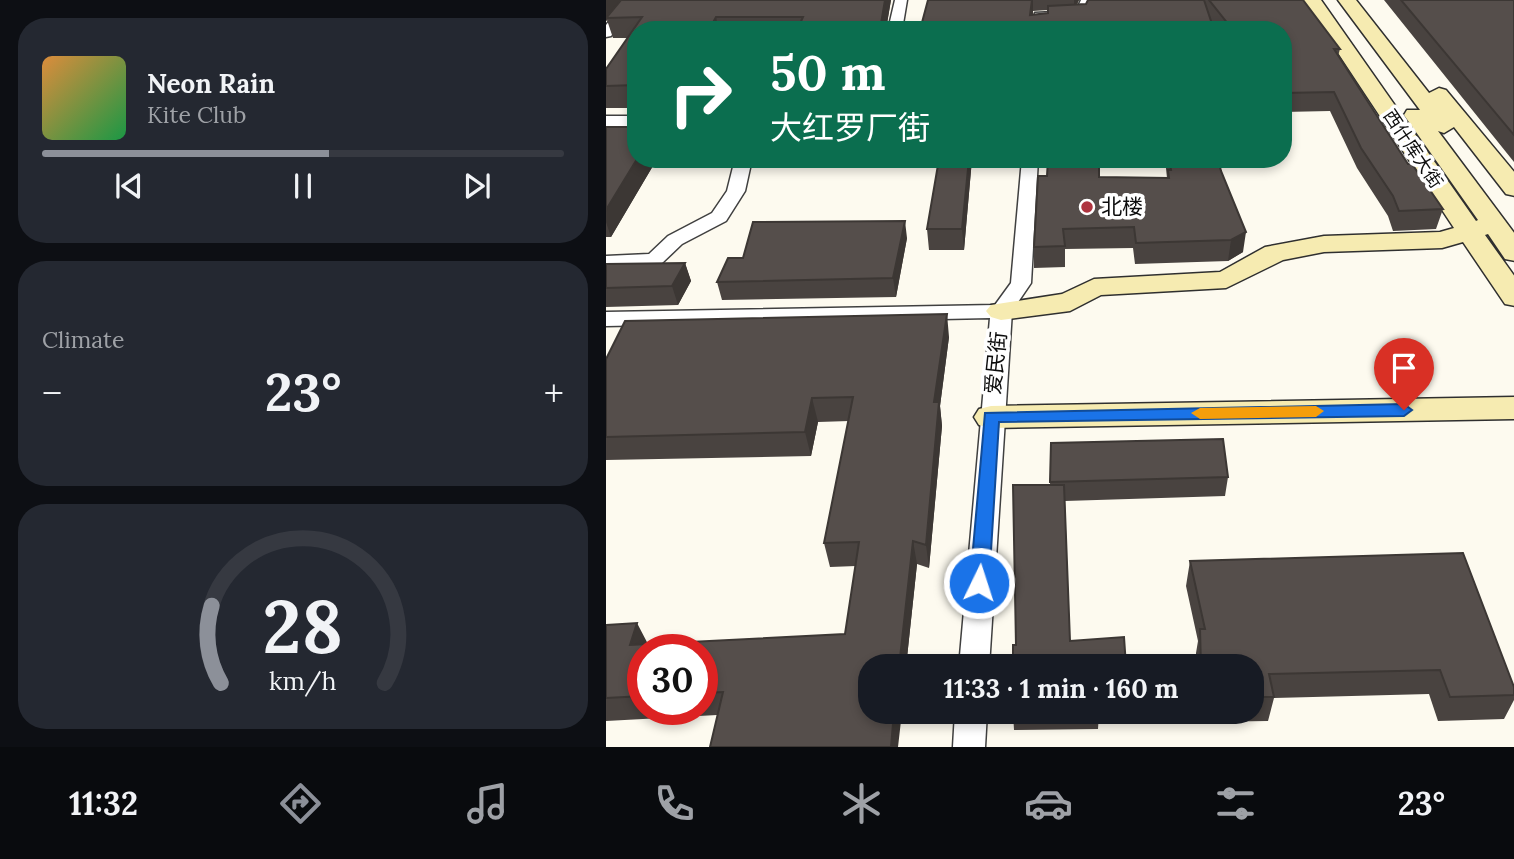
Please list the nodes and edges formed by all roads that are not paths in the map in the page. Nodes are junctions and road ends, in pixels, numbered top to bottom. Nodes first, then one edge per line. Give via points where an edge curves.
1 (634, 0) edge
2 (901, 0) edge
3 (1087, 0) edge
4 (1312, 0) edge
5 (1333, 0) edge
6 (1347, 0) edge
7 (1364, 0) edge
8 (897, 21) edge
9 (1040, 21) edge
10 (606, 33) edge
11 (606, 121) edge
12 (627, 121) edge
13 (742, 168) edge
14 (1029, 168) edge
15 (1514, 189) edge
16 (1492, 225) edge
17 (1514, 253) edge
18 (606, 262) edge
19 (1514, 299) edge
20 (1001, 311) junction
21 (606, 319) edge
22 (1514, 408) edge
23 (990, 417) junction
24 (975, 654) edge
25 (970, 724) edge
26 (969, 747) edge

1 - 10 street
2 - 8 street
3 - 9 street via 1081,15 1040,16
4 - 16 street, 西什库大街
5 - 16 street, 西什库大街
6 - 16 street, 西什库大街
7 - 15 street
11 - 12 street
13 - 18 street via 736,191 719,217 675,240 654,260
14 - 20 street via 1021,283
16 - 17 street, 西什库大街
16 - 19 street, 西什库大街
16 - 20 street via 1442,240 1324,244 1276,253 1226,280 1094,287 1070,302
20 - 21 street
20 - 23 street, 爱民街
22 - 23 street
23 - 24 street, 爱民街
25 - 26 street

